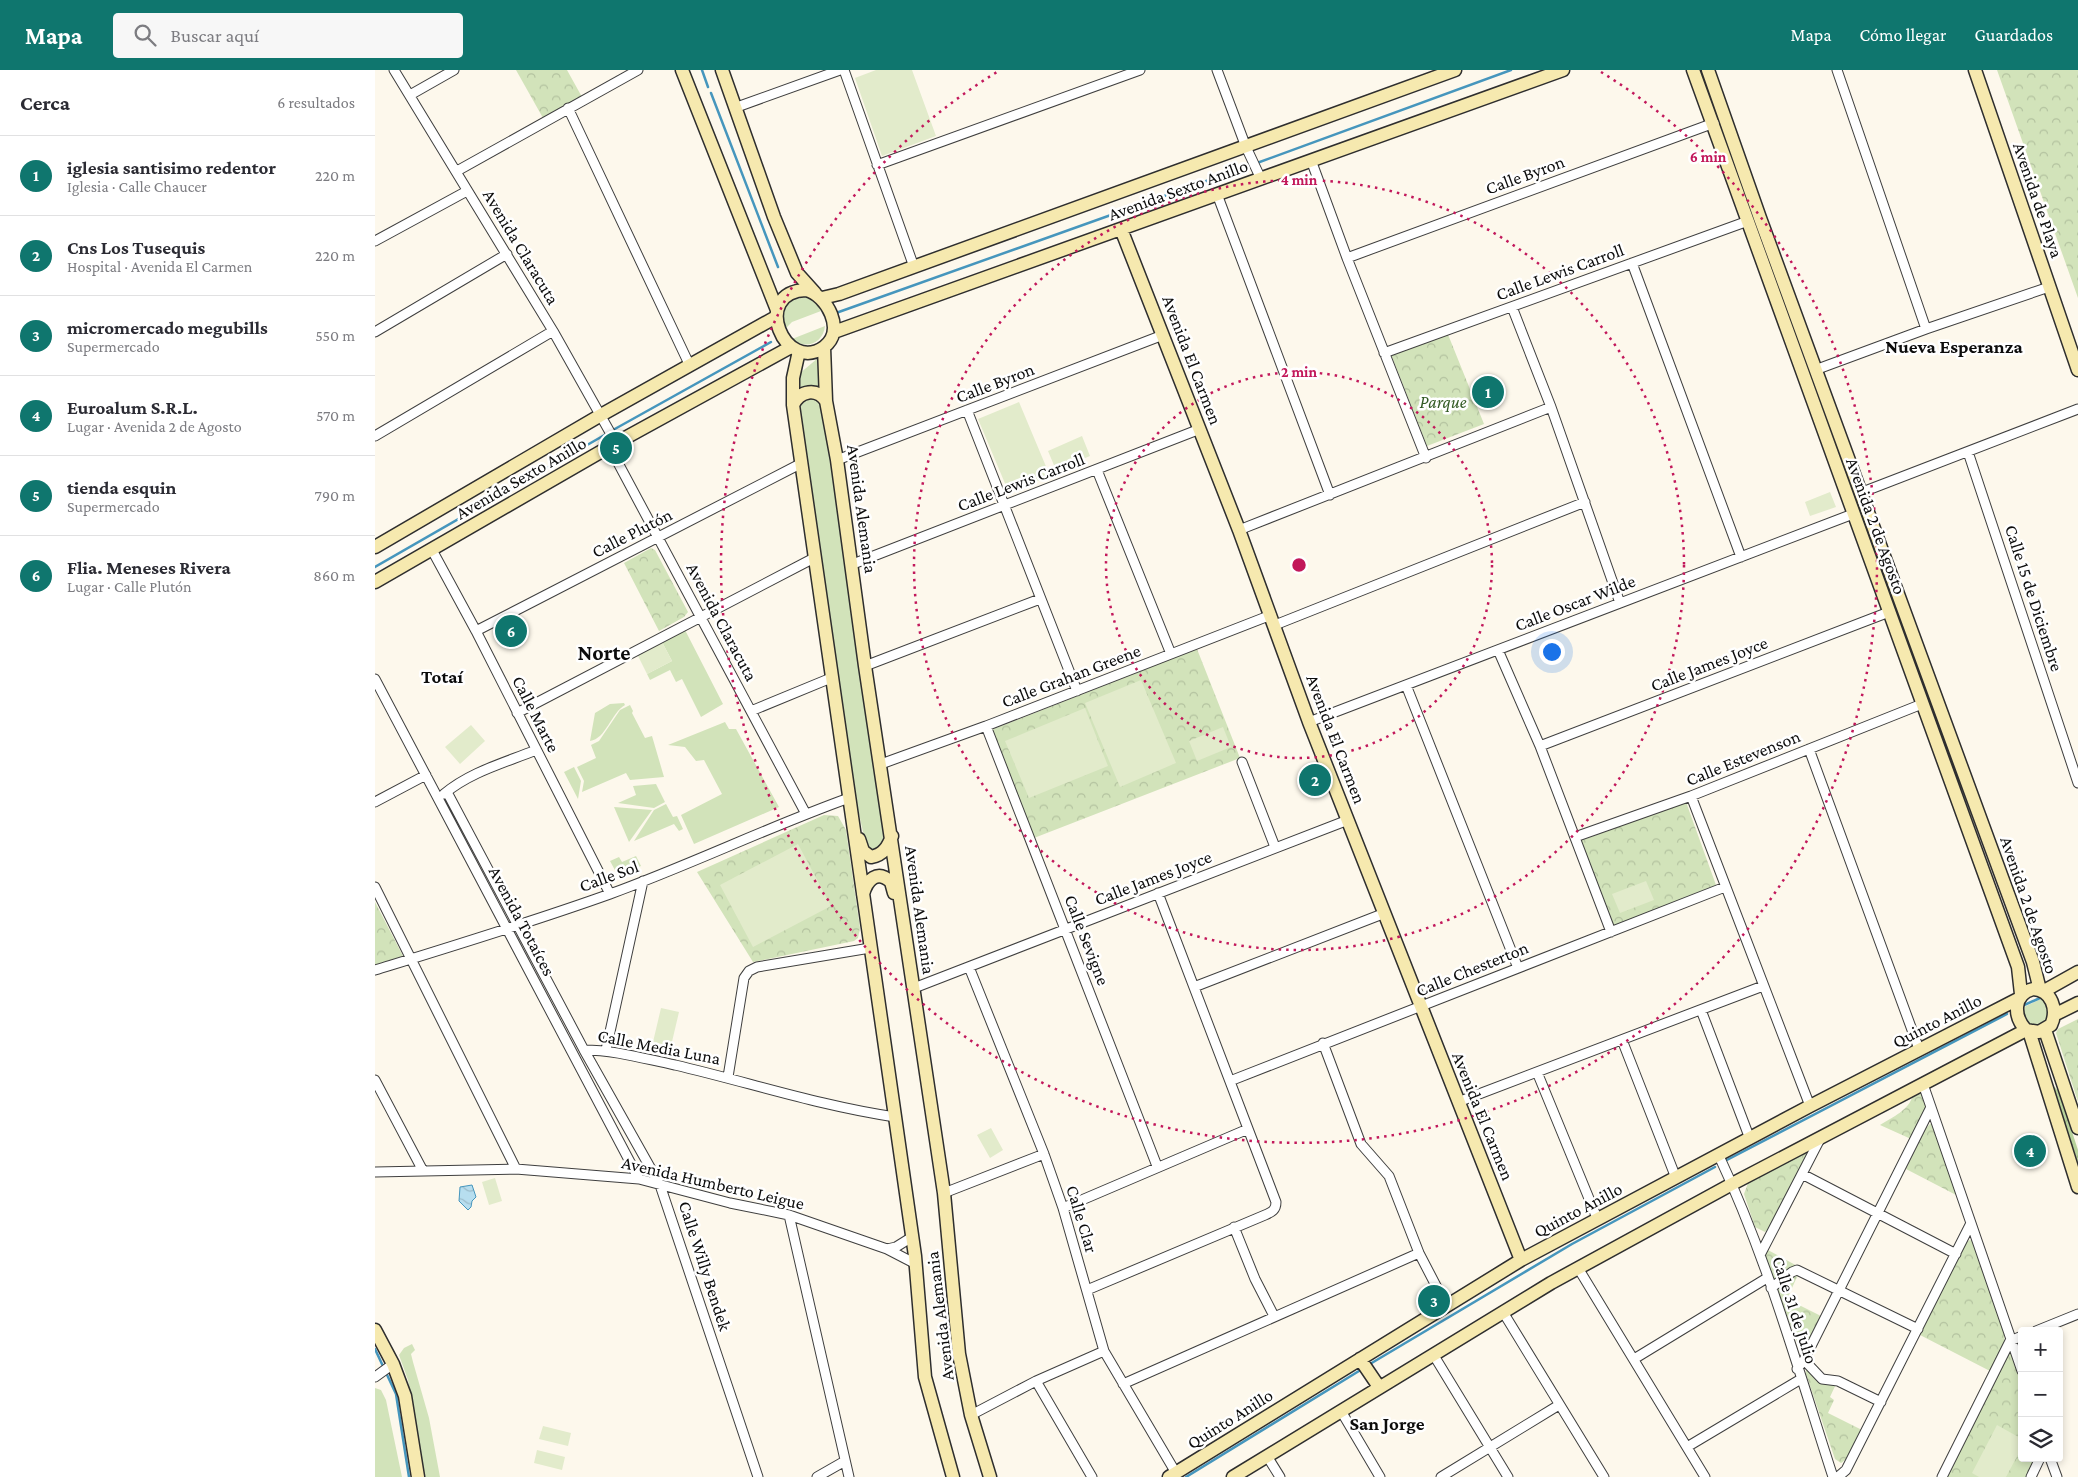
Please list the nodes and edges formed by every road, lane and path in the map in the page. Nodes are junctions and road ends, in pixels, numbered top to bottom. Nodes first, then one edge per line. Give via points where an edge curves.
1 (394, 70) edge
2 (455, 70) edge
3 (638, 70) edge
4 (682, 70) edge
5 (722, 70) edge
6 (842, 70) edge
7 (1140, 70) edge
8 (1217, 70) edge
9 (1455, 70) edge
10 (1563, 70) edge
11 (1693, 70) edge
12 (1708, 70) edge
13 (1837, 70) edge
14 (1975, 70) edge
15 (410, 95) junction
16 (1713, 103) junction
17 (737, 107) junction
18 (568, 108) junction
19 (1714, 123) junction
20 (1248, 151) junction
21 (1311, 160) junction
22 (877, 165) junction
23 (457, 171) junction
24 (1259, 174) junction
25 (467, 191) junction
26 (1217, 194) junction
27 (1748, 222) junction
28 (1121, 229) junction
29 (375, 240) edge
30 (507, 254) junction
31 (1347, 258) junction
32 (1632, 263) junction
33 (914, 267) junction
34 (2049, 287) junction
35 (818, 296) junction
36 (1512, 308) junction
37 (777, 314) junction
38 (1926, 329) junction
39 (553, 331) junction
40 (375, 332) edge
41 (833, 332) junction
42 (1163, 335) junction
43 (824, 347) junction
44 (795, 349) junction
45 (1385, 353) junction
46 (690, 366) junction
47 (1815, 370) junction
48 (2078, 370) edge
49 (826, 401) junction
50 (793, 405) junction
51 (1551, 407) junction
52 (2078, 409) edge
53 (967, 410) junction
54 (601, 415) junction
55 (1200, 430) junction
56 (375, 436) edge
57 (612, 444) junction
58 (1968, 452) junction
59 (1426, 458) junction
60 (837, 460) junction
61 (802, 463) junction
62 (1097, 470) junction
63 (1861, 493) junction
64 (1330, 495) junction
65 (1585, 502) junction
66 (1004, 506) junction
67 (1853, 514) junction
68 (1239, 530) junction
69 (658, 538) junction
70 (375, 548) edge
71 (432, 550) junction
72 (1741, 557) junction
73 (814, 558) junction
74 (1878, 561) junction
75 (853, 564) junction
76 (375, 582) edge
77 (1040, 599) junction
78 (1621, 603) junction
79 (1889, 612) junction
80 (701, 617) junction
81 (1273, 620) junction
82 (476, 631) junction
83 (1498, 650) junction
84 (1171, 654) junction
85 (865, 666) junction
86 (831, 678) junction
87 (375, 679) edge
88 (1405, 686) junction
89 (1077, 691) junction
90 (1922, 704) junction
91 (751, 711) junction
92 (517, 713) junction
93 (1309, 722) junction
94 (986, 726) junction
95 (1540, 746) junction
96 (1809, 749) junction
97 (536, 750) junction
98 (1242, 762) dead end
99 (881, 764) junction
100 (426, 775) junction
101 (2078, 783) edge
102 (447, 792) junction
103 (1691, 796) junction
104 (849, 798) junction
105 (438, 799) junction
106 (375, 802) edge
107 (806, 814) junction
108 (851, 815) junction
109 (1348, 820) junction
110 (892, 836) junction
111 (1575, 837) junction
112 (1275, 847) junction
113 (643, 881) junction
114 (375, 887) edge
115 (1725, 887) junction
116 (1158, 893) junction
117 (610, 894) junction
118 (863, 894) junction
119 (1385, 913) junction
120 (518, 925) junction
121 (508, 929) junction
122 (1066, 929) junction
123 (1611, 932) junction
124 (907, 944) junction
125 (870, 948) junction
126 (412, 959) junction
127 (969, 967) junction
128 (1518, 968) junction
129 (375, 970) edge
130 (2078, 972) edge
131 (1763, 986) junction
132 (1194, 987) junction
133 (914, 988) junction
134 (2042, 990) junction
135 (2019, 997) junction
136 (2078, 1003) edge
137 (1420, 1007) junction
138 (1701, 1010) junction
139 (2054, 1015) junction
140 (2045, 1030) junction
141 (2027, 1031) junction
142 (1622, 1040) junction
143 (1323, 1043) junction
144 (1919, 1049) junction
145 (584, 1050) junction
146 (606, 1050) junction
147 (2055, 1060) junction
148 (2039, 1064) junction
149 (1537, 1072) junction
150 (728, 1077) junction
151 (375, 1080) edge
152 (1230, 1080) junction
153 (1923, 1084) junction
154 (1458, 1102) junction
155 (1811, 1106) junction
156 (1931, 1107) junction
157 (895, 1117) junction
158 (2078, 1128) edge
159 (1249, 1129) junction
160 (1750, 1139) junction
161 (1819, 1139) junction
162 (1044, 1154) junction
163 (1719, 1156) junction
164 (1157, 1166) junction
165 (516, 1169) junction
166 (422, 1170) junction
167 (375, 1172) edge
168 (1802, 1174) junction
169 (1676, 1178) junction
170 (639, 1179) junction
171 (1733, 1184) junction
172 (660, 1186) junction
173 (2078, 1187) edge
174 (944, 1193) junction
175 (1063, 1208) junction
176 (1879, 1214) junction
177 (789, 1215) junction
178 (1597, 1218) junction
179 (1971, 1225) junction
180 (1234, 1227) junction
181 (912, 1236) junction
182 (887, 1249) junction
183 (1419, 1253) junction
184 (1956, 1254) junction
185 (1759, 1255) junction
186 (1521, 1260) junction
187 (916, 1264) junction
188 (1578, 1268) junction
189 (1767, 1278) junction
190 (1771, 1288) junction
191 (1087, 1290) junction
192 (1840, 1291) junction
193 (1447, 1305) junction
194 (1503, 1312) junction
195 (2078, 1314) edge
196 (1274, 1316) junction
197 (2046, 1327) edge
198 (375, 1330) edge
199 (1918, 1330) junction
200 (2018, 1338) edge
201 (2010, 1341) junction
202 (1104, 1351) junction
203 (1433, 1354) junction
204 (2018, 1358) edge
205 (1360, 1359) junction
206 (1634, 1359) junction
207 (1805, 1360) junction
208 (392, 1365) junction
209 (1797, 1369) junction
210 (375, 1377) edge
211 (1801, 1379) junction
212 (1036, 1381) junction
213 (1123, 1384) junction
214 (1379, 1387) junction
215 (1881, 1402) junction
216 (1559, 1405) junction
217 (1341, 1412) junction
218 (971, 1415) junction
219 (1489, 1446) junction
220 (1687, 1447) junction
221 (1267, 1456) junction
222 (845, 1461) junction
223 (2038, 1462) edge
224 (2051, 1462) edge
225 (1173, 1475) edge
226 (418, 1477) edge
227 (757, 1477) edge
228 (817, 1477) edge
229 (849, 1477) edge
230 (953, 1477) edge
231 (990, 1477) edge
232 (1092, 1477) edge
233 (1233, 1477) edge
234 (1280, 1477) edge
235 (1380, 1477) edge
236 (1441, 1477) edge
237 (1508, 1477) edge
238 (1605, 1477) edge
239 (1705, 1477) edge
240 (1833, 1477) edge
241 (1839, 1477) edge
242 (1942, 1477) edge
243 (2031, 1477) edge
244 (2057, 1477) edge

1 - 15 street, Avenida Claracuta
2 - 15 street
3 - 18 street
4 - 37 main road
5 - 17 main road
6 - 17 street
6 - 22 street
7 - 22 street
8 - 20 street
9 - 20 main road, Avenida Sexto Anillo
10 - 21 main road, Avenida Sexto Anillo
11 - 16 main road, Avenida 2 de Agosto
12 - 16 main road, Avenida 2 de Agosto
13 - 38 street
14 - 34 main road, Avenida de Playa
15 - 23 street, Avenida Claracuta
16 - 19 main road, Avenida 2 de Agosto
16 - 47 main road, Avenida 2 de Agosto
17 - 35 main road via 774,217 797,273
18 - 23 street
18 - 46 street
19 - 27 main road, Avenida 2 de Agosto
19 - 31 street, Calle Byron
20 - 24 street
20 - 33 main road, Avenida Sexto Anillo
21 - 24 main road, Avenida Sexto Anillo
21 - 31 street
22 - 33 street
23 - 25 street, Avenida Claracuta
24 - 26 main road, Avenida Sexto Anillo
25 - 29 street
25 - 30 street, Avenida Claracuta
26 - 28 main road, Avenida Sexto Anillo
26 - 64 street
27 - 32 street, Calle Lewis Carroll
27 - 67 main road, Avenida 2 de Agosto
28 - 41 main road, Avenida Sexto Anillo
28 - 42 main road, Avenida El Carmen
30 - 39 street, Avenida Claracuta
30 - 40 street
31 - 45 street
32 - 36 street, Calle Lewis Carroll
32 - 72 street
33 - 35 main road, Avenida Sexto Anillo via 839,294
34 - 38 street
34 - 48 main road, Avenida de Playa
35 - 37 main road via 806,290 791,292 784,298
35 - 41 main road via 832,318
36 - 45 street, Calle Lewis Carroll
36 - 51 street
37 - 44 main road via 780,331
37 - 46 main road, Avenida Sexto Anillo
38 - 47 street
39 - 54 street, Avenida Claracuta
39 - 56 street
41 - 43 main road
42 - 53 street, Calle Byron
42 - 55 main road, Avenida El Carmen
43 - 44 main road via 813,351
43 - 49 main road, Avenida Alemania
44 - 50 main road, Avenida Alemania
44 - 57 main road, Avenida Sexto Anillo
45 - 59 street
46 - 54 main road, Avenida Sexto Anillo
47 - 63 main road, Avenida 2 de Agosto
49 - 50 main road via 820,394 811,392 802,394
49 - 60 main road, Avenida Alemania
50 - 61 main road, Avenida Alemania
51 - 59 street
51 - 65 street
52 - 58 street
53 - 60 street, Calle Byron
53 - 66 street
54 - 57 street, Avenida Claracuta
54 - 70 main road, Avenida Sexto Anillo
55 - 62 street, Calle Lewis Carroll
55 - 68 main road, Avenida El Carmen
57 - 69 street, Avenida Claracuta
57 - 71 main road, Avenida Sexto Anillo
58 - 63 street
58 - 101 street, Calle 15 de Diciembre
59 - 64 street
60 - 75 main road, Avenida Alemania
61 - 69 street, Calle Plutón
61 - 73 main road, Avenida Alemania
62 - 66 street, Calle Lewis Carroll
62 - 84 street
63 - 74 main road, Avenida 2 de Agosto
64 - 68 street
65 - 78 street
65 - 81 street, Calle Grahan Greene
66 - 75 street, Calle Lewis Carroll
66 - 77 street
67 - 72 street, Calle Oscar Wilde
67 - 74 main road, Avenida 2 de Agosto
68 - 81 main road, Avenida El Carmen
69 - 80 street, Avenida Claracuta
69 - 82 street, Calle Plutón
71 - 76 main road, Avenida Sexto Anillo
71 - 82 street, Calle Marte
72 - 78 street, Calle Oscar Wilde
73 - 80 street
73 - 86 main road, Avenida Alemania
74 - 79 main road, Avenida 2 de Agosto
74 - 134 main road, Avenida 2 de Agosto
75 - 85 main road, Avenida Alemania
77 - 85 street
77 - 89 street
78 - 83 street, Calle Oscar Wilde
79 - 90 main road, Avenida 2 de Agosto
79 - 95 street, Calle James Joyce
80 - 91 street, Avenida Claracuta
80 - 92 street
81 - 84 street, Calle Grahan Greene
81 - 93 main road, Avenida El Carmen
82 - 92 street, Calle Marte
83 - 88 street, Calle Oscar Wilde
83 - 95 street
84 - 89 street, Calle Grahan Greene
85 - 99 main road, Avenida Alemania
86 - 91 street
86 - 104 main road, Avenida Alemania
87 - 100 street, Avenida Totaíces
88 - 93 street, Calle Oscar Wilde
88 - 128 street
89 - 94 street, Calle Grahan Greene
90 - 96 street, Calle Estevenson
90 - 135 main road, Avenida 2 de Agosto via 2018,967
91 - 107 street, Avenida Claracuta
92 - 97 street, Calle Marte
93 - 109 main road, Avenida El Carmen
94 - 99 street, Calle Grahan Greene
94 - 122 street, Calle Sevigne
95 - 111 street
96 - 103 street, Calle Estevenson
96 - 144 street
97 - 102 street via 480,772 457,783
97 - 117 street, Calle Marte
98 - 112 street
99 - 110 main road, Avenida Alemania
100 - 105 street, Avenida Totaíces
100 - 106 street
102 - 105 street
102 - 120 street, Calle Media Luna
103 - 111 street, Calle Estevenson
103 - 115 street
104 - 107 street, Calle Sol
104 - 108 main road, Avenida Alemania
105 - 121 street, Avenida Totaíces
107 - 113 street, Calle Sol
108 - 110 main road via 861,847 871,857 883,852
108 - 118 main road, Avenida Alemania
109 - 112 street, Calle James Joyce
109 - 119 main road, Avenida El Carmen
110 - 124 main road, Avenida Alemania
111 - 123 street
112 - 116 street, Calle James Joyce
113 - 117 street, Calle Sol
113 - 146 street
114 - 126 street
115 - 123 street, Calle Chesterton
115 - 131 street
116 - 122 street, Calle James Joyce
116 - 132 street
117 - 120 street, Calle Sol
118 - 124 main road via 868,881 876,876 885,876 891,882 898,920
118 - 125 main road, Avenida Alemania
119 - 132 street
119 - 137 main road, Avenida El Carmen
120 - 121 street, Calle Sol
120 - 145 street, Calle Media Luna
121 - 126 street, Calle Sol
121 - 170 street, Avenida Totaíces
122 - 127 street, Calle James Joyce
122 - 164 street, Calle Sevigne
123 - 128 street, Calle Chesterton
124 - 133 main road, Avenida Alemania
125 - 150 street via 749,971 744,978
125 - 157 main road, Avenida Alemania
126 - 129 street, Calle Sol
126 - 165 street
127 - 133 street, Calle James Joyce
127 - 162 street, Calle Clar
128 - 137 street, Calle Chesterton
130 - 134 main road
131 - 138 street
131 - 155 street
132 - 152 street
133 - 174 main road, Avenida Alemania
134 - 135 main road via 2027,991
134 - 139 main road via 2050,998
135 - 141 main road via 2018,1016
135 - 144 main road, Quinto Anillo
136 - 139 main road
137 - 143 street, Calle Chesterton
137 - 154 main road, Avenida El Carmen
138 - 142 street
138 - 160 street
139 - 140 main road via 2051,1025
140 - 141 main road
140 - 147 main road
141 - 148 main road
141 - 153 main road
142 - 149 street
142 - 169 street
143 - 152 street, Calle Chesterton
143 - 183 street via 1361,1144 1389,1176
144 - 155 main road, Quinto Anillo
145 - 146 street, Calle Media Luna
145 - 172 street, Calle Willy Bendek
146 - 150 street, Calle Media Luna
147 - 148 main road via 2045,1056
147 - 158 main road
148 - 173 main road
149 - 154 street
149 - 178 street
150 - 157 street, Calle Media Luna via 850,1109
151 - 166 street
152 - 159 street
153 - 156 street
153 - 161 main road
154 - 186 main road, Avenida El Carmen
155 - 160 main road, Quinto Anillo
156 - 176 street
156 - 179 street
157 - 181 main road, Avenida Alemania
159 - 164 street
159 - 180 street via 1276,1202 1273,1211
160 - 163 main road, Quinto Anillo
161 - 168 street
161 - 171 main road
162 - 174 street
162 - 175 street, Calle Clar
163 - 169 main road, Quinto Anillo
163 - 171 street, Calle 31 de Julio
164 - 175 street
165 - 166 street, Avenida Humberto Leigue
165 - 170 street, Avenida Humberto Leigue
166 - 167 street, Avenida Humberto Leigue
168 - 176 street
168 - 185 street
169 - 178 main road, Quinto Anillo
170 - 172 street, Avenida Humberto Leigue
171 - 185 street, Calle 31 de Julio
171 - 188 main road
172 - 177 street, Avenida Humberto Leigue
172 - 227 street, Calle Willy Bendek
174 - 218 main road, Avenida Alemania via 959,1354
175 - 191 street, Calle Clar
176 - 184 street
176 - 192 street
177 - 182 street, Avenida Humberto Leigue
177 - 222 street
178 - 186 main road, Quinto Anillo
179 - 184 street
179 - 201 street
180 - 191 street
180 - 196 street
181 - 182 street
181 - 187 main road, Avenida Alemania
182 - 187 street, Avenida Humberto Leigue
183 - 193 street
183 - 196 street
184 - 199 street
185 - 189 street, Calle 31 de Julio
186 - 193 main road, Quinto Anillo
187 - 230 main road, Avenida Alemania via 925,1378
188 - 194 main road
188 - 206 street
189 - 190 street, Calle 31 de Julio
189 - 206 street
190 - 192 street via 1795,1270
190 - 209 street, Calle 31 de Julio
191 - 202 street, Calle Clar
192 - 199 street
192 - 207 street
193 - 205 main road, Quinto Anillo
194 - 203 main road
194 - 216 street
195 - 197 street
196 - 213 street
198 - 208 main road
199 - 215 street
200 - 201 street
201 - 204 street
201 - 242 street
202 - 212 street
202 - 213 street, Calle Clar
203 - 214 main road
203 - 219 street
205 - 214 main road
205 - 225 main road, Quinto Anillo
206 - 220 street
207 - 209 street
207 - 215 street via 1822,1379 1838,1381
208 - 210 street
208 - 226 main road via 405,1396
209 - 211 street, Calle 31 de Julio
211 - 220 street
211 - 240 street, Calle 31 de Julio
212 - 218 street
212 - 232 street
213 - 225 street, Calle Clar
214 - 217 main road
215 - 241 street via 1846,1470
216 - 219 street
216 - 238 street
217 - 221 main road
217 - 235 street
218 - 231 main road, Avenida Alemania
219 - 236 street
219 - 237 street
220 - 239 street
221 - 233 main road
221 - 234 street
222 - 228 street
222 - 229 street
223 - 243 street
224 - 244 street

